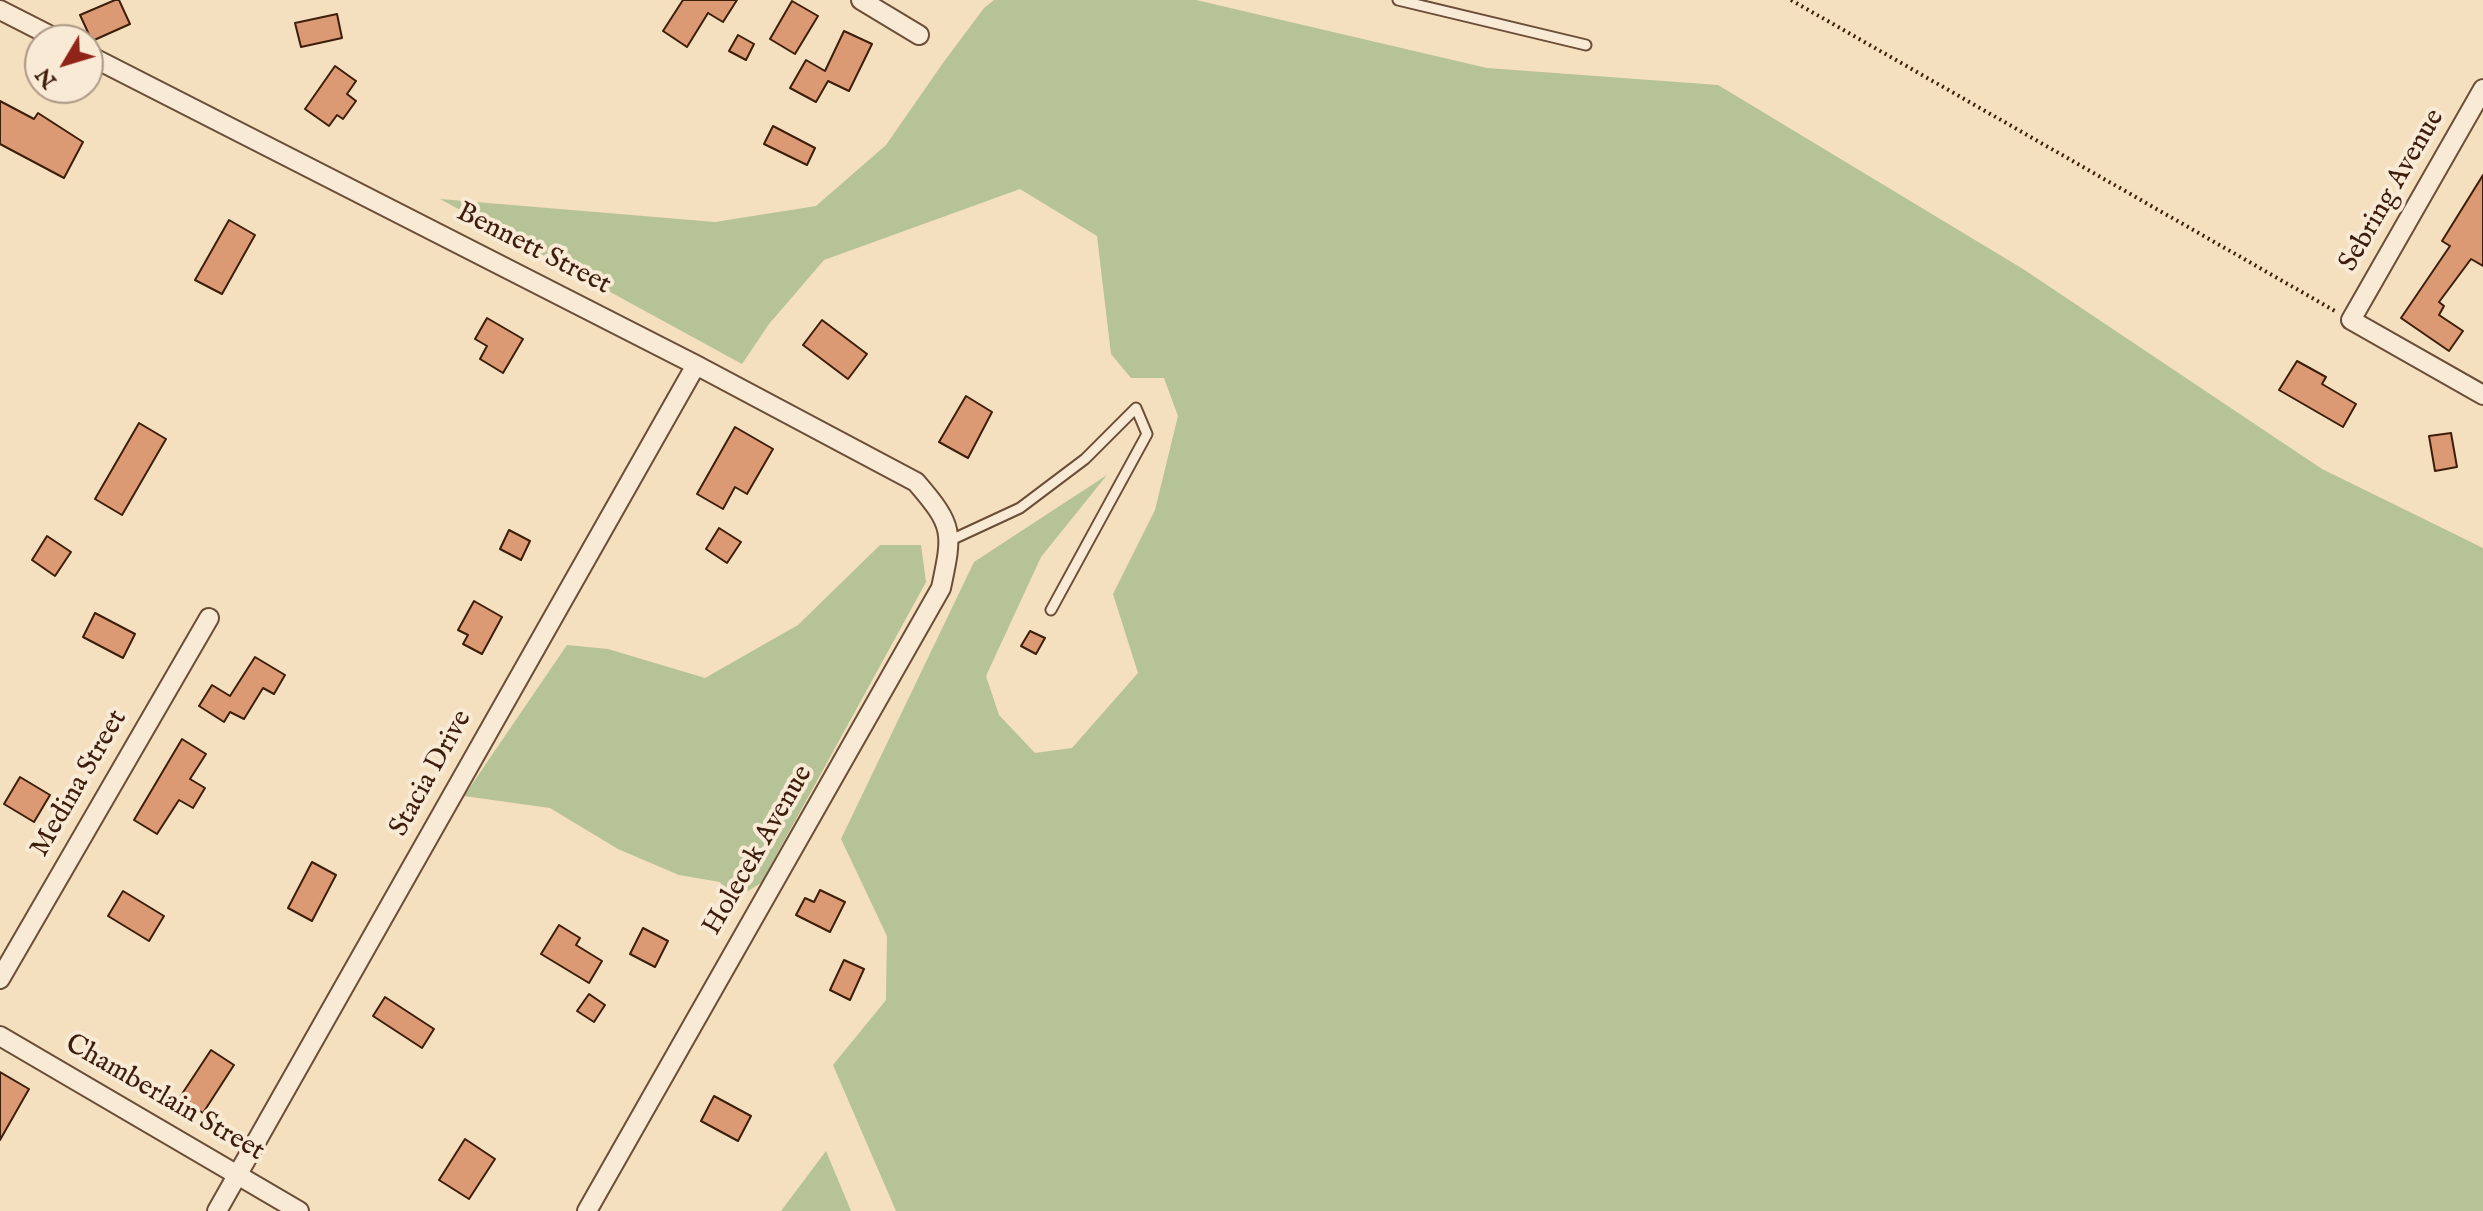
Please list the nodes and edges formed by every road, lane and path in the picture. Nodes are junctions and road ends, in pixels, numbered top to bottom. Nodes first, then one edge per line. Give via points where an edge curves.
1 (861, 0) edge
2 (1398, 0) edge
3 (1791, 0) edge
4 (0, 10) edge
5 (28, 24) edge
6 (919, 35) dead end
7 (1586, 45) dead end
8 (104, 63) edge
9 (2483, 89) edge
10 (2351, 320) junction
11 (696, 365) junction
12 (2483, 395) edge
13 (951, 540) junction
14 (1051, 610) dead end
15 (209, 618) dead end
16 (0, 979) edge
17 (0, 1036) edge
18 (238, 1175) junction
19 (217, 1211) edge
20 (299, 1211) edge
21 (587, 1211) edge

1 - 6 street
2 - 7 lane
3 - 10 path
4 - 5 street
8 - 11 street, Bennett Street
9 - 10 street, Sebring Avenue
10 - 12 street
11 - 13 street, Bennett Street via 916,482 941,512
11 - 18 street, Stacia Drive
13 - 14 lane via 1020,508 1085,459 1136,408 1147,434
13 - 21 street, Holecek Avenue via 941,588
15 - 16 street, Medina Street
17 - 18 street, Chamberlain Street
18 - 19 street, Stacia Drive
18 - 20 street, Chamberlain Street

